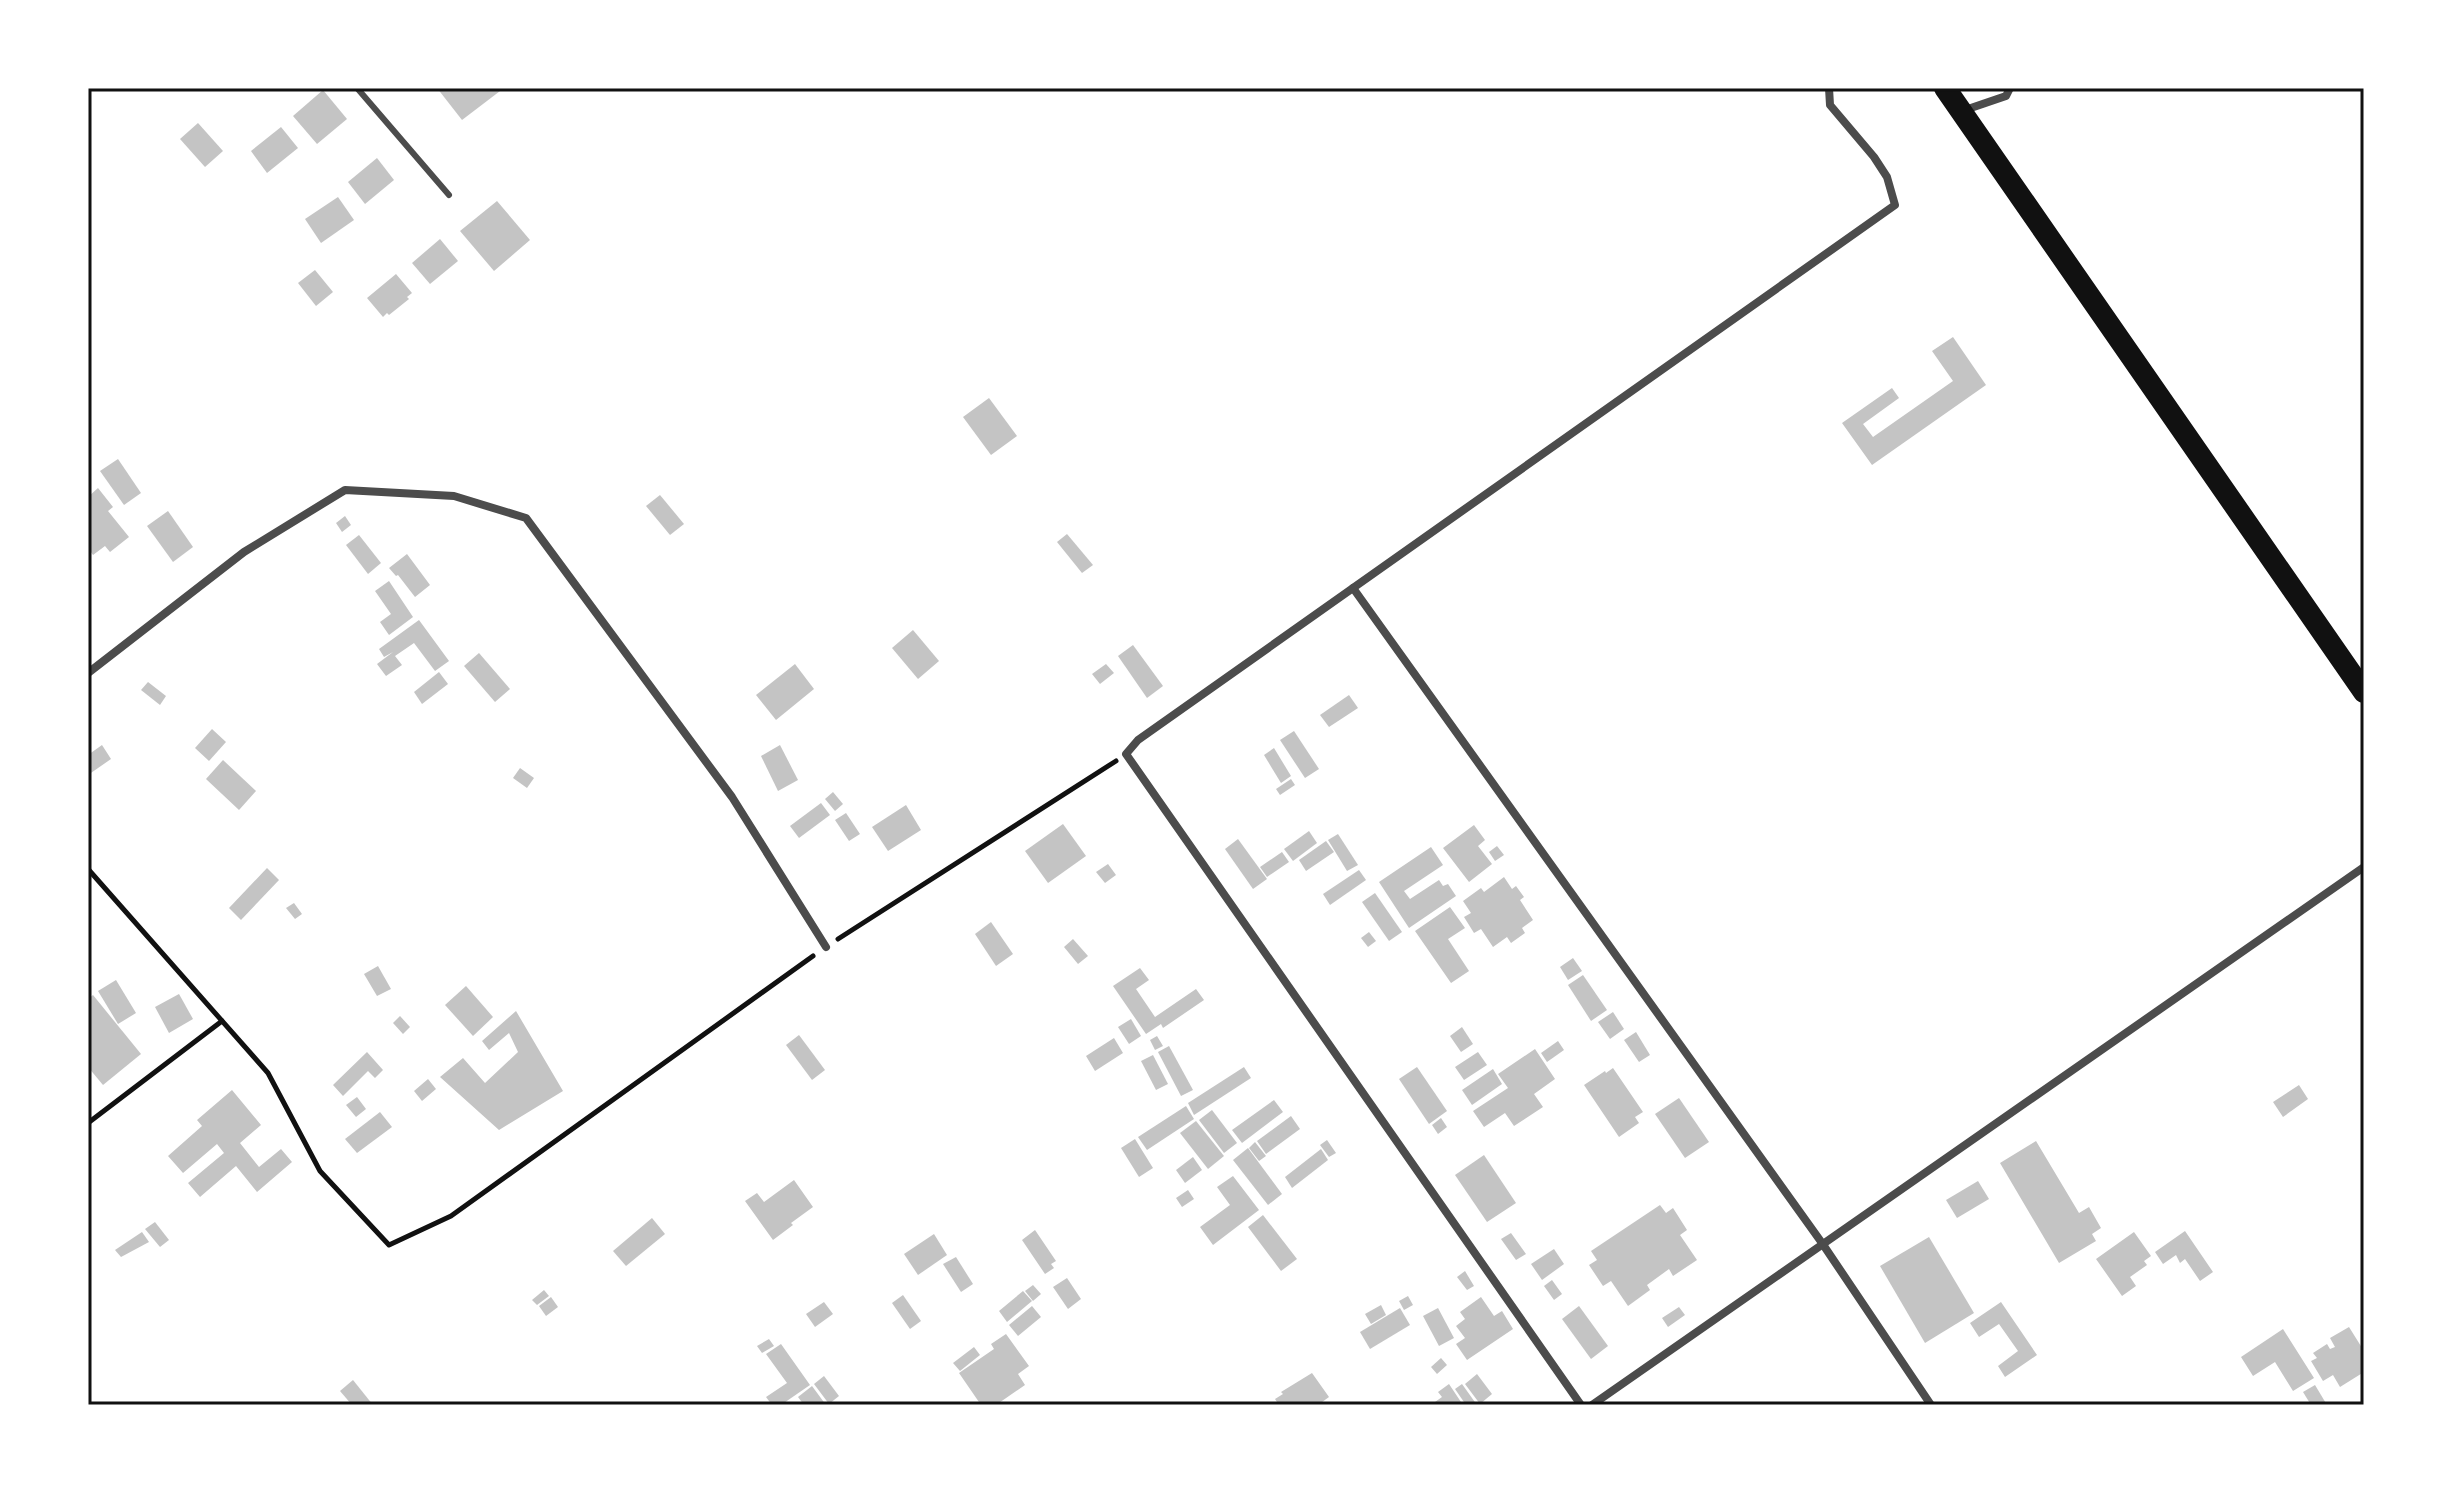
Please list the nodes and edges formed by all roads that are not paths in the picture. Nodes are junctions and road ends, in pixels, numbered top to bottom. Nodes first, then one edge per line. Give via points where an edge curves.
1 (357, 88) edge
2 (1829, 88) edge
3 (1945, 88) edge
4 (2010, 88) edge
5 (1961, 111) junction
6 (449, 195) dead end
7 (1353, 588) junction
8 (88, 673) edge
9 (2364, 692) edge
10 (2364, 867) edge
11 (826, 947) dead end
12 (1822, 1243) junction
13 (1581, 1405) edge
14 (1592, 1405) edge
15 (1931, 1405) edge

1 - 6 lane
2 - 7 street via 1830,105 1887,177 1895,205
3 - 5 highway
4 - 5 street via 2006,96
5 - 9 highway
7 - 12 street
7 - 13 street via 1138,740 1126,754
8 - 11 street via 244,552 345,490 454,496 526,518 732,797
10 - 12 street
12 - 14 street
12 - 15 street

